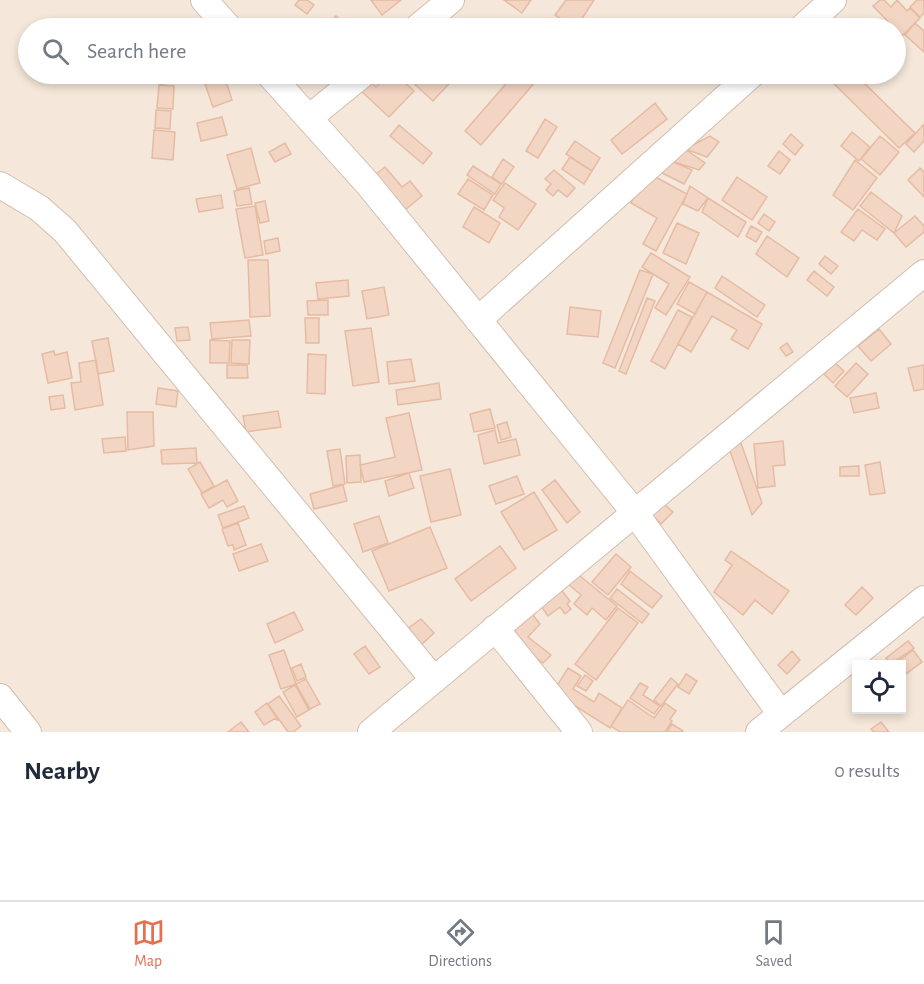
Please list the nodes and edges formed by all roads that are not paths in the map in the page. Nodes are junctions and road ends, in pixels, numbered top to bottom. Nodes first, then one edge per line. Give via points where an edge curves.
1 (204, 0) edge
2 (452, 0) edge
3 (833, 0) edge
4 (220, 18) edge
5 (430, 18) edge
6 (813, 18) edge
7 (278, 84) edge
8 (351, 84) edge
9 (741, 84) edge
10 (309, 118) junction
11 (0, 185) edge
12 (924, 273) edge
13 (478, 320) junction
14 (635, 513) junction
15 (924, 599) edge
16 (495, 628) junction
17 (434, 680) junction
18 (2, 704) edge
19 (781, 714) junction
20 (28, 732) edge
21 (370, 732) edge
22 (579, 732) edge
23 (759, 732) edge

1 - 4 street
2 - 5 street
3 - 6 street
7 - 10 street
8 - 10 street
9 - 13 street
10 - 13 street
11 - 17 street via 39,208 65,231
12 - 14 street
13 - 14 street
14 - 16 street
14 - 19 street
15 - 19 street
16 - 17 street
16 - 22 street
17 - 21 street
18 - 20 street
19 - 23 street

